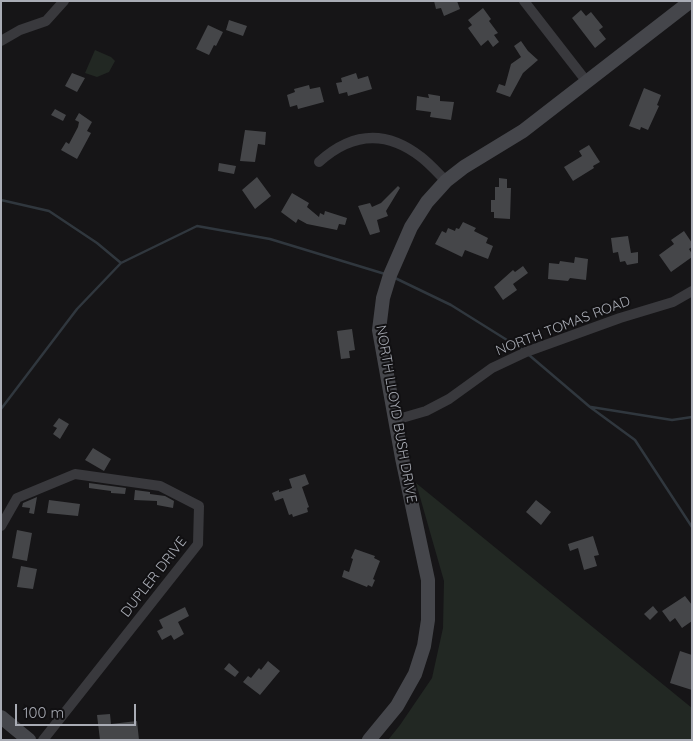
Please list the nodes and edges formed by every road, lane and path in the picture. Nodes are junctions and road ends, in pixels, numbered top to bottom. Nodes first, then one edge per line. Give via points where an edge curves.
1 (64, 1) edge
2 (524, 1) edge
3 (691, 1) edge
4 (1, 41) edge
5 (586, 82) junction
6 (319, 162) dead end
7 (446, 181) junction
8 (692, 290) edge
9 (395, 420) junction
10 (1, 526) edge
11 (1, 718) edge
12 (29, 740) edge
13 (43, 740) edge
14 (369, 740) edge

1 - 4 street via 46,21
2 - 5 street
3 - 5 street, NORTH LLOYD BUSH DRIVE
5 - 7 street, NORTH LLOYD BUSH DRIVE via 523,131
6 - 7 street via 343,144 379,137 399,143 421,157
7 - 9 street, NORTH LLOYD BUSH DRIVE via 411,227 383,298 379,330
8 - 9 street, NORTH TOMAS ROAD via 673,302 526,352 492,368 449,399 426,411
9 - 14 street, NORTH LLOYD BUSH DRIVE via 428,580 428,620 415,674 397,706
10 - 13 street, DUPLER DRIVE via 17,498 75,474 160,486 199,506 198,544
11 - 12 street

